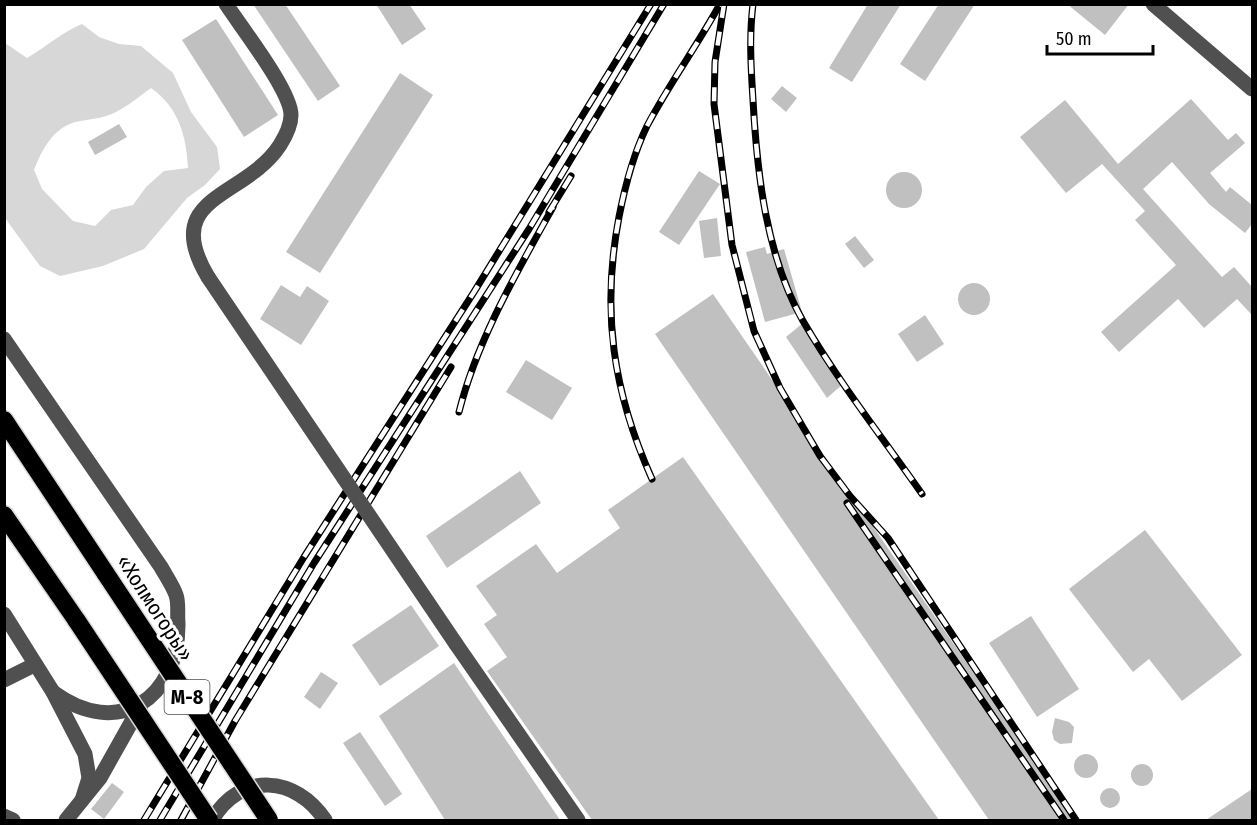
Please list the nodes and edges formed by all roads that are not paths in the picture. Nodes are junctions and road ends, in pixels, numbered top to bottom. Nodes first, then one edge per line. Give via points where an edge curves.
1 (226, 4) edge
2 (1154, 4) edge
3 (1252, 89) edge
4 (4, 339) edge
5 (4, 420) edge
6 (4, 515) edge
7 (4, 614) edge
8 (34, 665) junction
9 (4, 680) edge
10 (53, 692) junction
11 (141, 705) junction
12 (82, 800) junction
13 (4, 816) edge
14 (13, 820) edge
15 (66, 820) edge
16 (211, 820) edge
17 (269, 820) edge
18 (325, 820) edge
19 (578, 820) edge

1 - 19 street, bridge via 281,88 291,115 286,136 271,158 207,204 195,220 191,238 196,257
2 - 3 street
4 - 11 street via 177,596 178,638 172,664 154,694
5 - 17 highway, «Холмогоры» / М-8, bridge
6 - 16 highway, М-8, bridge
7 - 8 street
8 - 9 street
8 - 10 street
10 - 11 street via 90,712 114,714
10 - 12 street via 85,754 89,778
11 - 12 street via 100,778
12 - 15 street
13 - 14 street
16 - 18 street via 230,799 268,784 302,794

